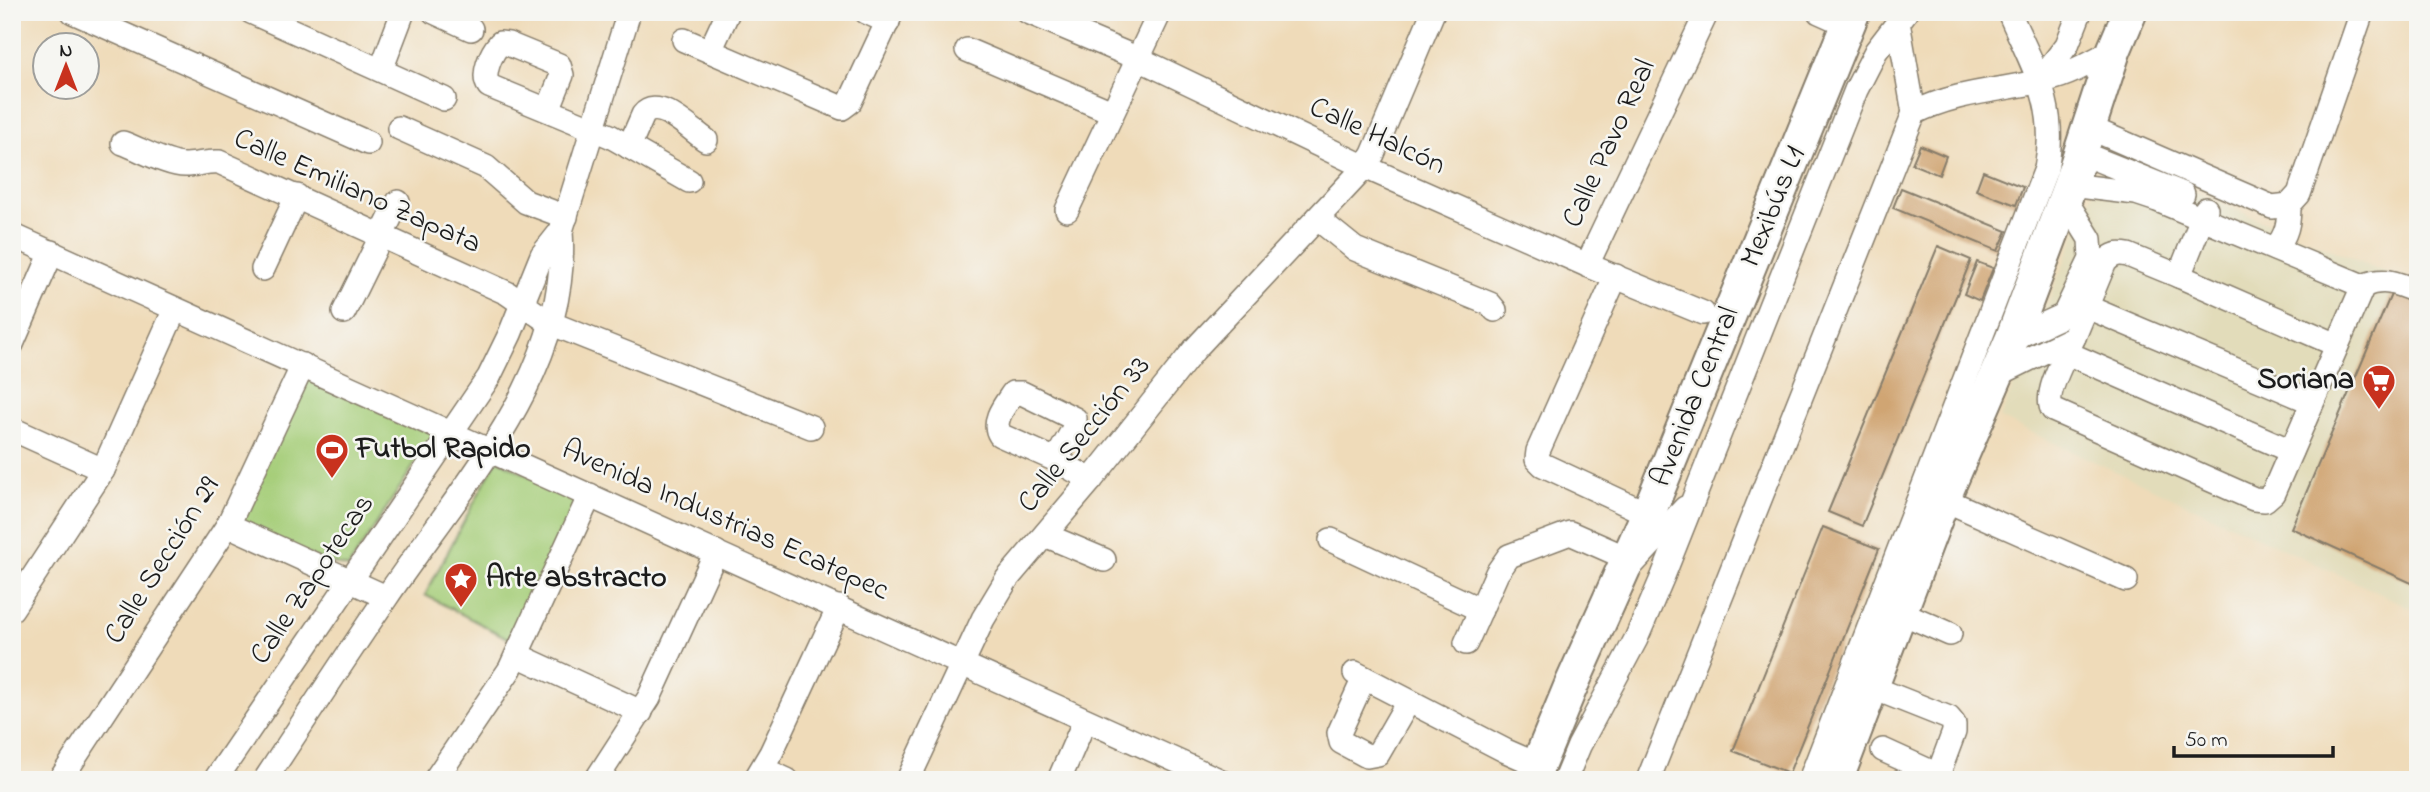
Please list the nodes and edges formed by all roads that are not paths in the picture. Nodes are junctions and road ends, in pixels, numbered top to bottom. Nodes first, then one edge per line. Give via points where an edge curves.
1 (73, 12) edge
2 (251, 12) edge
3 (403, 12) edge
4 (434, 12) edge
5 (629, 12) edge
6 (728, 12) edge
7 (866, 12) edge
8 (1028, 12) edge
9 (1160, 12) edge
10 (1433, 12) edge
11 (1707, 12) edge
12 (2009, 12) edge
13 (2080, 12) edge
14 (2118, 12) edge
15 (2130, 12) edge
16 (2362, 12) edge
17 (890, 17) edge
18 (1840, 17) edge
19 (1902, 17) edge
20 (471, 29) dead end
21 (684, 40) dead end
22 (967, 50) dead end
23 (2114, 50) junction
24 (710, 51) junction
25 (1139, 60) junction
26 (381, 70) junction
27 (2039, 81) junction
28 (444, 99) dead end
29 (548, 110) dead end
30 (1112, 112) junction
31 (1914, 113) junction
32 (399, 128) dead end
33 (592, 128) junction
34 (706, 140) dead end
35 (2085, 140) junction
36 (123, 142) dead end
37 (368, 143) dead end
38 (629, 148) junction
39 (1365, 167) junction
40 (689, 181) dead end
41 (2068, 192) junction
42 (296, 196) junction
43 (398, 202) dead end
44 (2289, 205) junction
45 (1067, 210) dead end
46 (2204, 213) junction
47 (1318, 219) junction
48 (563, 224) junction
49 (12, 234) edge
50 (382, 235) junction
51 (2275, 248) junction
52 (52, 253) junction
53 (1587, 265) junction
54 (263, 270) dead end
55 (1616, 276) junction
56 (2179, 276) junction
57 (2363, 286) junction
58 (2418, 292) edge
59 (523, 303) junction
60 (2087, 307) junction
61 (175, 309) junction
62 (1495, 310) dead end
63 (344, 312) dead end
64 (1703, 313) dead end
65 (550, 323) junction
66 (2012, 340) junction
67 (12, 344) edge
68 (2071, 345) junction
69 (2337, 345) junction
70 (303, 365) junction
71 (1997, 376) junction
72 (2312, 402) junction
73 (811, 427) dead end
74 (12, 429) edge
75 (452, 432) junction
76 (490, 449) junction
77 (2291, 452) junction
78 (1056, 460) dead end
79 (103, 470) junction
80 (1091, 480) junction
81 (590, 495) junction
82 (1694, 498) junction
83 (1943, 499) junction
84 (1648, 514) junction
85 (228, 525) junction
86 (1045, 535) junction
87 (1331, 540) dead end
88 (716, 552) junction
89 (1104, 560) dead end
90 (1625, 567) junction
91 (2126, 580) dead end
92 (351, 582) junction
93 (386, 597) junction
94 (839, 607) junction
95 (12, 609) edge
96 (1481, 610) junction
97 (1900, 612) junction
98 (1950, 634) dead end
99 (1466, 643) dead end
100 (517, 655) junction
101 (962, 663) junction
102 (1871, 687) junction
103 (1408, 702) junction
104 (641, 712) junction
105 (1086, 720) junction
106 (1883, 750) dead end
107 (759, 774) edge
108 (1545, 775) edge
109 (1210, 778) edge
110 (1942, 778) edge
111 (60, 780) edge
112 (215, 780) edge
113 (265, 780) edge
114 (435, 780) edge
115 (596, 780) edge
116 (787, 780) edge
117 (908, 780) edge
118 (1059, 780) edge
119 (1648, 780) edge
120 (1810, 780) edge
121 (1836, 780) edge

1 - 37 street
2 - 26 street
3 - 26 street
4 - 20 street
5 - 33 street, Calle Zapotecas
6 - 24 street
7 - 17 street
8 - 25 street, Calle Halcón
9 - 25 street
10 - 39 street, Calle Sección 33
11 - 53 street, Calle Pavo Real
12 - 27 street
13 - 27 street via 2067,45
14 - 23 highway
15 - 23 highway
16 - 44 street via 2299,194
17 - 24 street via 850,102 842,108
18 - 84 highway, Avenida Central
19 - 31 street
19 - 82 street, Mexibús L1 via 1876,51 1856,90
21 - 24 street
22 - 30 street
23 - 27 street via 2061,76
23 - 35 highway
25 - 30 street
25 - 39 street, Calle Halcón
26 - 28 street
27 - 31 street via 1958,95
27 - 120 street via 2051,131 2046,169
29 - 33 street
30 - 45 street
31 - 119 street
32 - 48 street via 486,167 526,202
33 - 38 street
33 - 48 street, Calle Zapotecas
34 - 38 street via 654,107 643,115
35 - 41 highway
35 - 44 street via 2272,207
35 - 46 street via 2190,198
36 - 42 street, Calle Emiliano Zapata via 174,164 219,162
38 - 40 street
39 - 47 street, Calle Sección 33
39 - 53 street, Calle Halcón
41 - 46 street via 2136,193
41 - 66 highway
41 - 66 street via 2090,239 2091,259 2064,315
42 - 50 street, Calle Emiliano Zapata
42 - 54 street
43 - 50 street
44 - 51 street via 2288,228
46 - 51 street
46 - 56 street
47 - 62 street via 1355,248
47 - 80 street, Calle Sección 33 via 1194,350
48 - 59 street, Calle Zapotecas via 541,255
48 - 65 street, Calle Zapotecas via 563,262
49 - 52 street, Avenida Industrias Ecatepec
50 - 59 street, Calle Emiliano Zapata
50 - 63 street
51 - 57 street
52 - 61 street, Avenida Industrias Ecatepec
52 - 67 street
53 - 55 street, Calle Halcón
55 - 64 street, Calle Halcón
55 - 84 street via 1537,458 1543,465
56 - 60 street via 2115,254 2105,262
56 - 69 street
57 - 58 street via 2383,280
57 - 69 street
59 - 65 street, Calle Emiliano Zapata
59 - 75 street, Calle Zapotecas via 496,363
60 - 68 street
60 - 72 street
61 - 70 street, Avenida Industrias Ecatepec
61 - 79 street
65 - 73 street, Calle Emiliano Zapata
65 - 76 street, Calle Zapotecas via 537,366
66 - 71 highway
68 - 71 street
68 - 77 street
68 - 77 street via 2049,395 2053,410 2260,500 2273,493
69 - 72 street
70 - 75 street, Avenida Industrias Ecatepec
70 - 85 street, Calle Sección 29
71 - 83 highway
72 - 77 street
74 - 79 street
75 - 76 street, Avenida Industrias Ecatepec
75 - 92 street, Calle Zapotecas
76 - 81 street, Avenida Industrias Ecatepec
76 - 93 street, Calle Zapotecas
78 - 80 street
79 - 95 street
80 - 86 street, Calle Sección 33
81 - 88 street, Avenida Industrias Ecatepec
81 - 100 street
82 - 90 street via 1647,550
82 - 108 street, Mexibús L1 via 1636,639 1579,746
83 - 91 street
83 - 97 highway
84 - 90 highway, Avenida Central
85 - 92 street
85 - 111 street, Calle Sección 29
86 - 89 street
86 - 101 street, Calle Sección 33 via 997,594
87 - 96 street
88 - 94 street, Avenida Industrias Ecatepec
88 - 104 street
90 - 96 street via 1570,533 1509,556
90 - 108 highway, Avenida Central
92 - 93 street
92 - 112 street, Calle Zapotecas
93 - 113 street, Calle Zapotecas
94 - 101 street, Avenida Industrias Ecatepec
94 - 107 street
96 - 99 street
97 - 98 street
97 - 102 highway
100 - 104 street
100 - 114 street
101 - 105 street, Avenida Industrias Ecatepec
101 - 117 street, Calle Sección 33
102 - 110 street via 1952,720 1954,732
102 - 121 highway
103 - 103 street via 1360,676 1339,738 1367,755 1378,754
103 - 108 street
104 - 115 street
105 - 109 street, Avenida Industrias Ecatepec
105 - 118 street
106 - 110 street
107 - 116 street

